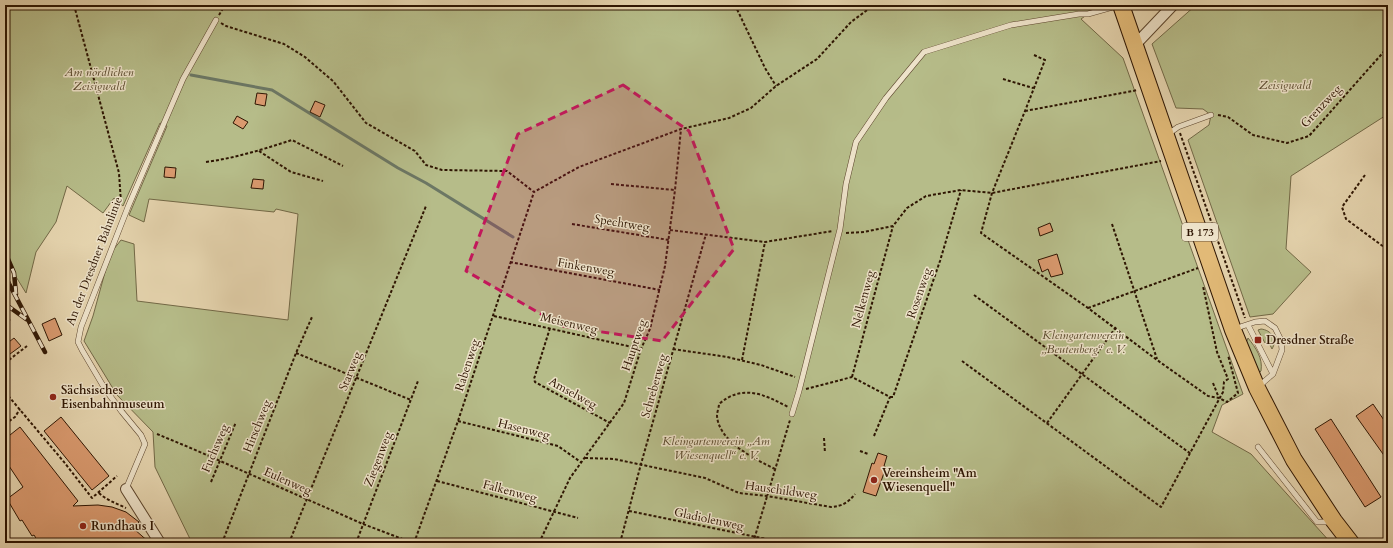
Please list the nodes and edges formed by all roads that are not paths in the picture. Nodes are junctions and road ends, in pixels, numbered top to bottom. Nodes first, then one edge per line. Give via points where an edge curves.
1 (1121, 5) edge
2 (1173, 5) edge
3 (216, 20) road end
4 (1135, 44) junction
5 (1211, 115) road end
6 (1172, 131) junction
7 (1240, 327) junction
8 (1273, 374) junction
9 (1257, 388) junction
10 (793, 412) road end
11 (1258, 447) dead end
12 (126, 489) joint
13 (1388, 512) edge
14 (1388, 520) edge
15 (1334, 521) junction
16 (160, 543) edge
17 (1351, 543) edge

1 - 4 main road, B 173
1 - 10 lane via 1088,14 1011,25 924,52 886,98 856,142 846,184 840,231
2 - 4 street
3 - 12 lane, An der Dresdner Bahnlinie via 183,79 128,207 81,327 78,342 105,389 145,444
4 - 6 main road, B 173
5 - 6 lane
6 - 7 main road, B 173
7 - 8 lane
7 - 8 lane via 1265,322 1275,328 1281,340 1282,350
7 - 9 main road, B 173
8 - 9 lane
9 - 15 main road, B 173 via 1294,460
11 - 15 lane via 1317,522
12 - 16 street, An der Dresdner Bahnlinie
13 - 14 lane
15 - 17 main road, B 173

